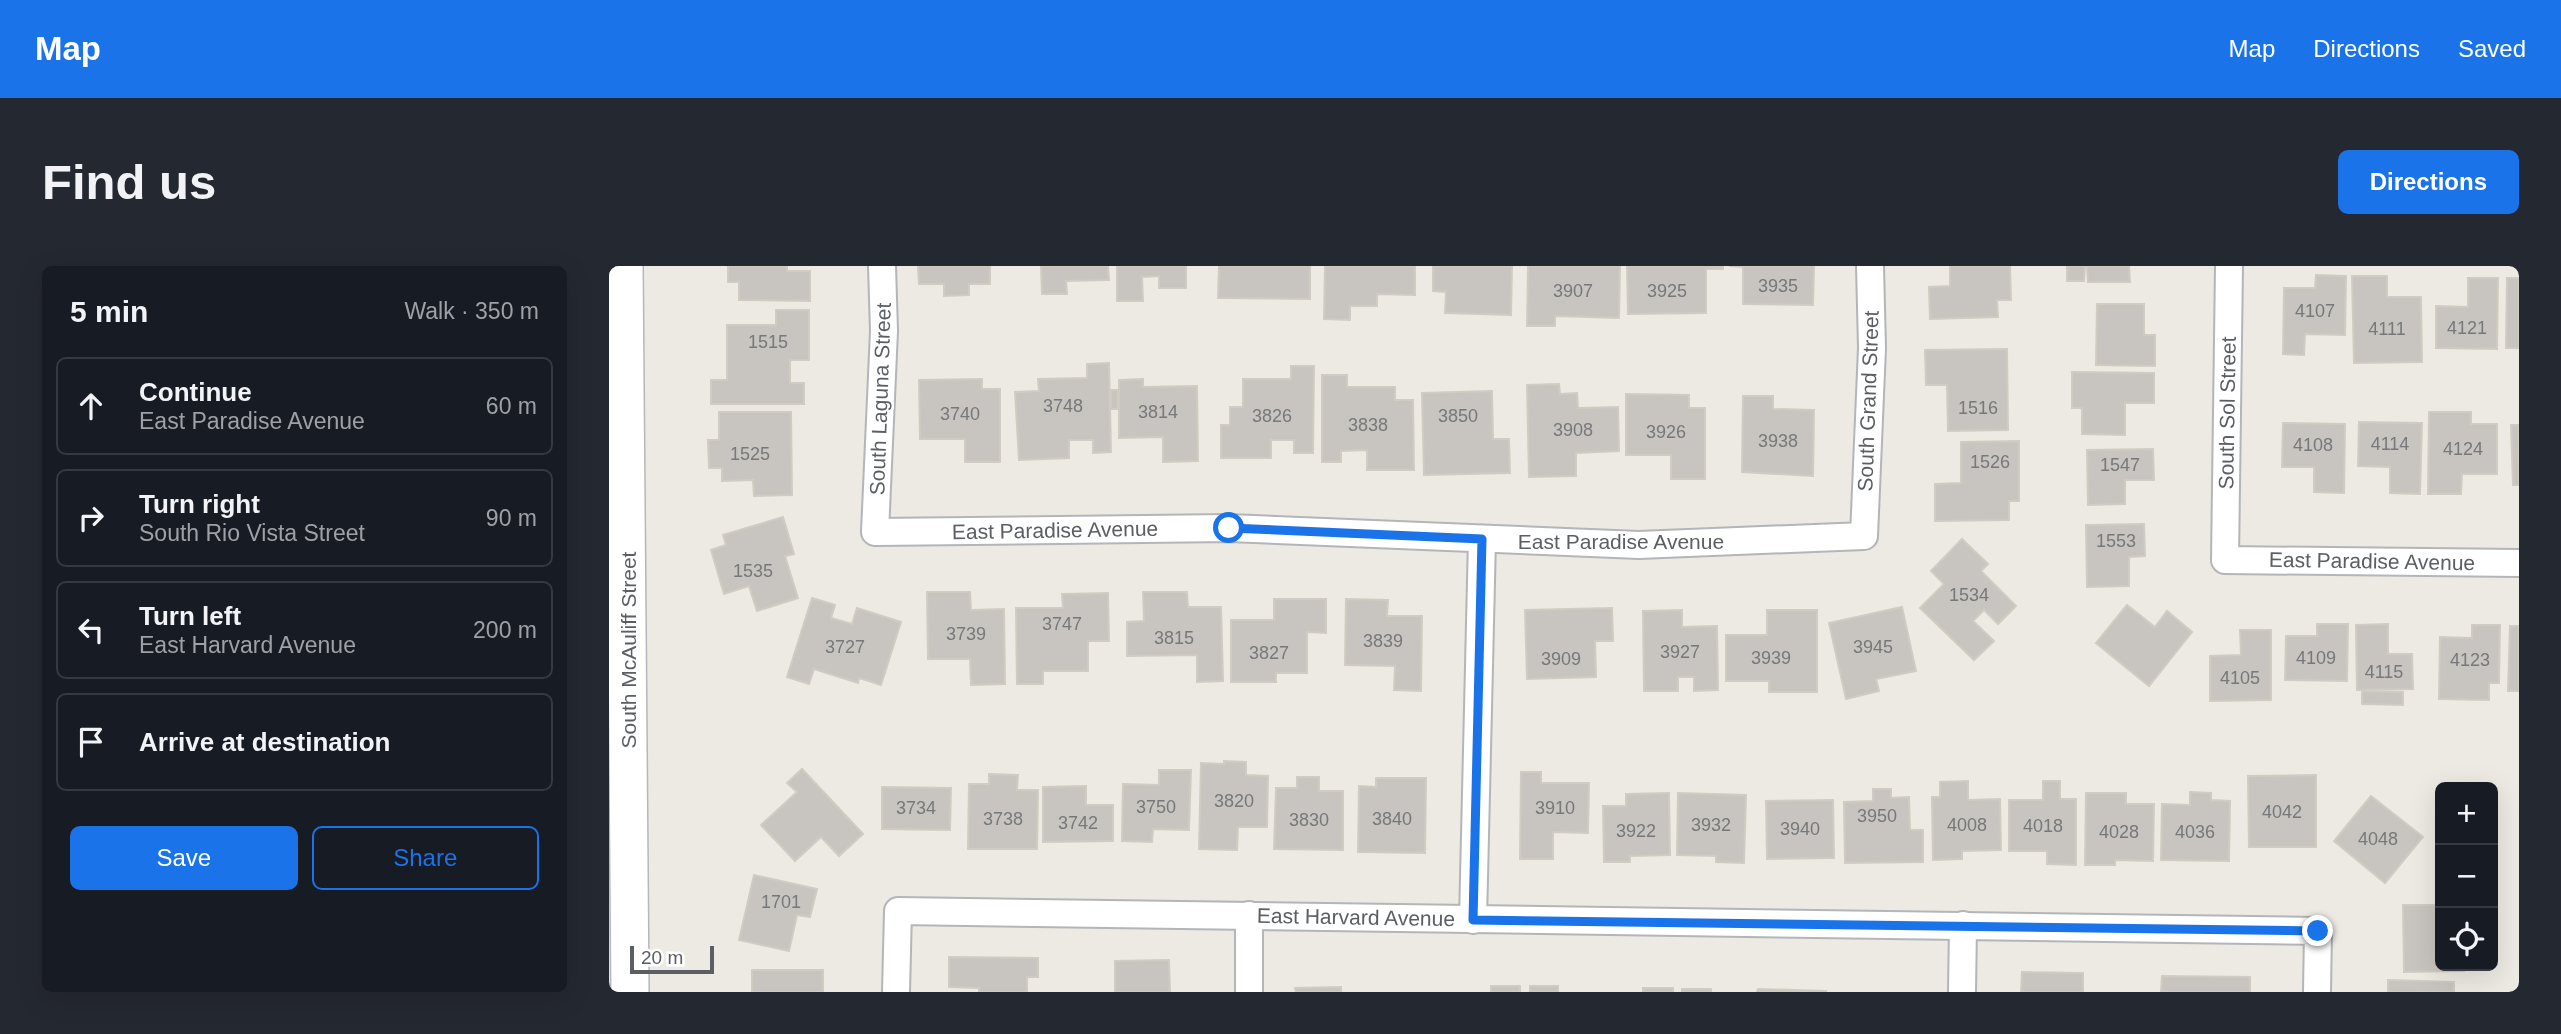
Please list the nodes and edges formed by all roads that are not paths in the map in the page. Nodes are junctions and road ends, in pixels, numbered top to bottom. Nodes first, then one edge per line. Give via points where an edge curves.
1 (624, 266) edge
2 (882, 266) edge
3 (1870, 266) edge
4 (2229, 266) edge
5 (875, 532) joint
6 (1864, 537) joint
7 (1482, 539) junction
8 (2225, 560) joint
9 (2519, 563) edge
10 (619, 644) edge
11 (1249, 915) junction
12 (1473, 920) junction
13 (1963, 925) junction
14 (630, 992) edge
15 (896, 992) edge
16 (1249, 992) edge
17 (1962, 992) edge
18 (2317, 992) edge

1 - 10 street, South McAuliff Street
2 - 5 street, South Laguna Street via 884,331
3 - 6 street, South Grand Street via 1872,348
4 - 8 street, South Sol Street
5 - 7 street, East Paradise Avenue via 1229,528
6 - 7 street, East Paradise Avenue via 1639,545
7 - 12 street
8 - 9 street, East Paradise Avenue
10 - 14 street, South McAuliff Street
11 - 12 street, East Harvard Avenue
11 - 15 street, East Harvard Avenue via 898,911
11 - 16 street
12 - 13 street, East Harvard Avenue
13 - 17 street
13 - 18 street, East Harvard Avenue via 2318,931

